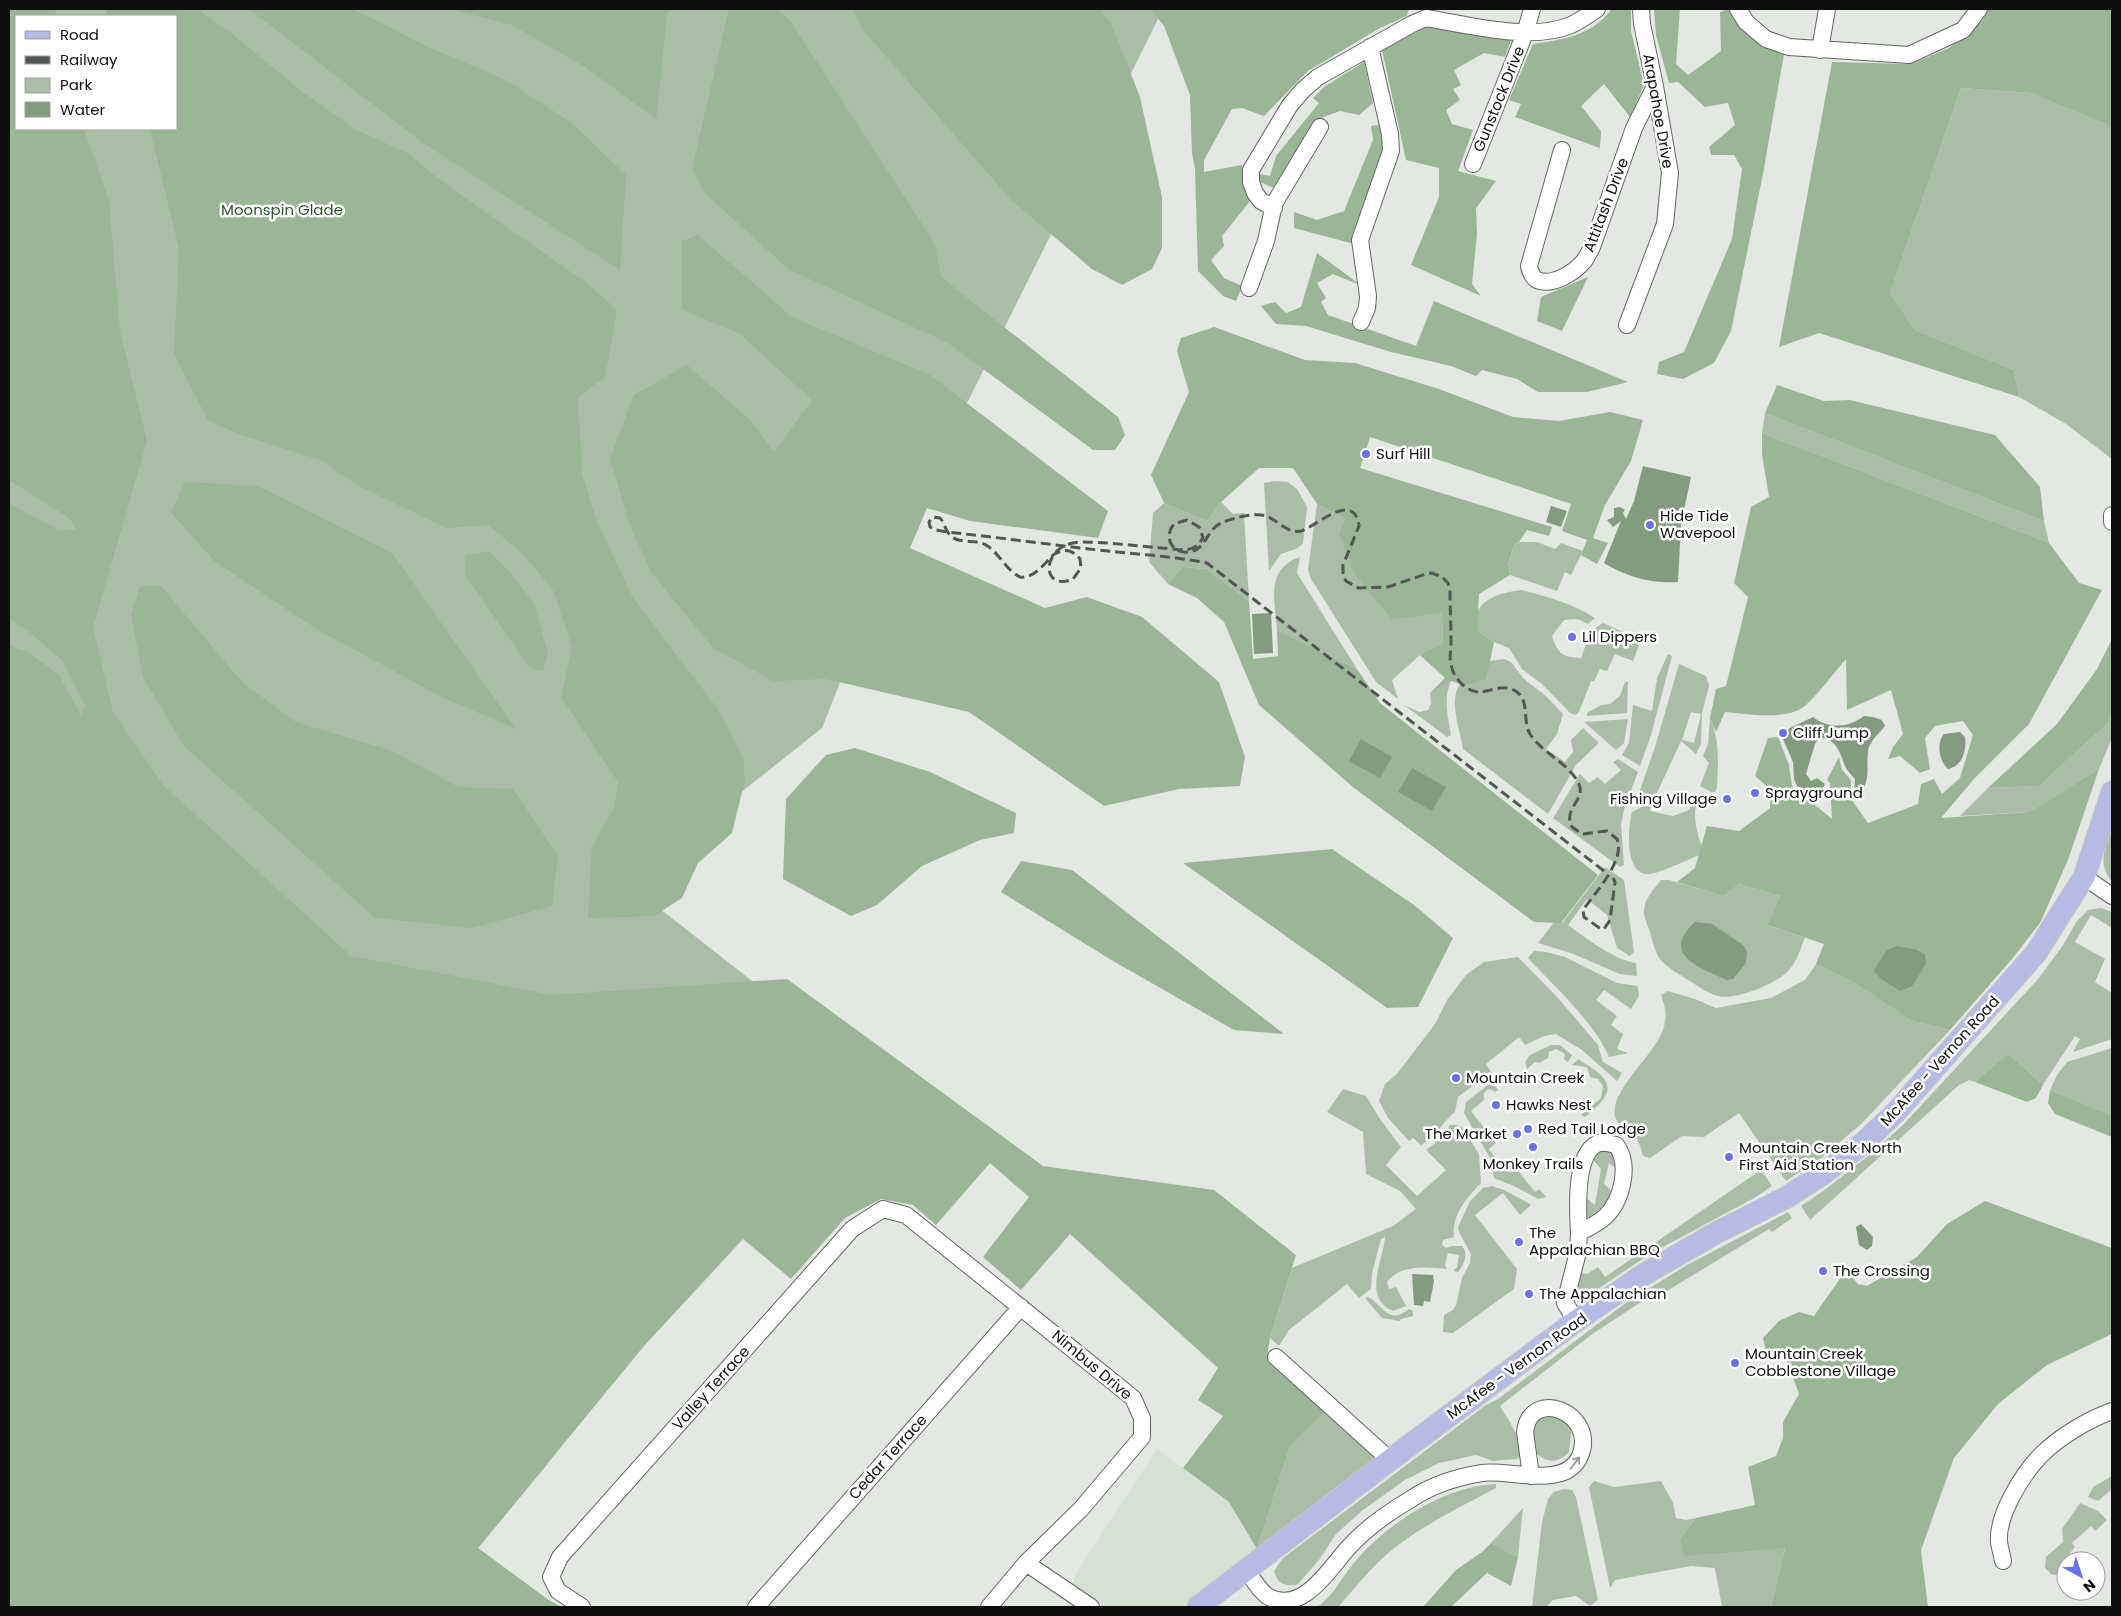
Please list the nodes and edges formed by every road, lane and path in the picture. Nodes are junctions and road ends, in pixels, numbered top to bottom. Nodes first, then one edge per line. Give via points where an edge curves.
1 (1532, 9) edge
2 (1597, 9) edge
3 (1641, 9) edge
4 (1738, 9) edge
5 (1827, 9) edge
6 (1979, 9) edge
7 (1427, 14) edge
8 (1525, 33) junction
9 (1370, 47) junction
10 (1820, 50) junction
11 (1655, 86) junction
12 (1320, 127) dead end
13 (1562, 150) dead end
14 (1473, 164) dead end
15 (1274, 208) junction
16 (1250, 288) dead end
17 (1361, 322) dead end
18 (1627, 325) dead end
19 (2112, 515) edge
20 (2112, 522) edge
21 (2112, 792) edge
22 (2084, 877) junction
23 (2112, 896) edge
24 (882, 1209) joint
25 (1579, 1234) junction
26 (1021, 1307) junction
27 (1576, 1321) junction
28 (1276, 1357) dead end
29 (2112, 1411) edge
30 (1390, 1460) junction
31 (1531, 1476) junction
32 (2004, 1561) dead end
33 (1026, 1563) junction
34 (1246, 1569) junction
35 (582, 1607) edge
36 (756, 1607) edge
37 (989, 1607) edge
38 (1091, 1607) edge
39 (1198, 1607) edge

1 - 8 street, Gunstock Drive
2 - 8 street via 1554,30
3 - 11 street, Arapahoe Drive
4 - 10 street via 1746,22 1766,39 1789,47
5 - 10 street
6 - 10 street via 1963,30 1909,55
7 - 8 street
7 - 9 street
8 - 14 street, Gunstock Drive
9 - 15 street via 1302,90 1251,170 1251,182 1256,193
9 - 17 street via 1391,151 1360,240 1368,296
11 - 13 street, Attitash Drive via 1634,128 1592,247 1584,261 1568,275 1550,281 1537,280 1529,266
11 - 18 street, Arapahoe Drive via 1670,173 1666,224
12 - 15 street
15 - 16 street
19 - 20 street
21 - 22 main road, McAfee - Vernon Road
22 - 23 street
22 - 27 main road, McAfee - Vernon Road via 2036,953 1895,1113 1860,1146 1787,1197 1644,1274
24 - 26 street, Nimbus Drive via 906,1215
24 - 35 street, Valley Terrace via 852,1229 560,1557 551,1577 558,1591
25 - 25 street via 1606,1216 1620,1194 1623,1162 1616,1145 1596,1144 1586,1155 1580,1182
25 - 27 street via 1578,1252 1565,1303
26 - 33 street, Nimbus Drive via 1133,1398 1142,1418 1142,1437 1081,1509
26 - 36 street, Cedar Terrace
27 - 30 main road, McAfee - Vernon Road
28 - 30 street
29 - 32 street via 2089,1421 2064,1438 2040,1457 2023,1480 2008,1504 2001,1524 1999,1542
30 - 34 main road, McAfee - Vernon Road
31 -> 31 street via 1565,1472 1580,1456 1583,1437 1570,1413 1550,1407 1539,1410 1525,1425
31 - 34 street via 1493,1472 1480,1474 1451,1480 1410,1499 1360,1536 1312,1593 1298,1601 1281,1602 1267,1596
33 - 37 street, Nimbus Drive
33 - 38 street
34 - 39 main road, McAfee - Vernon Road

